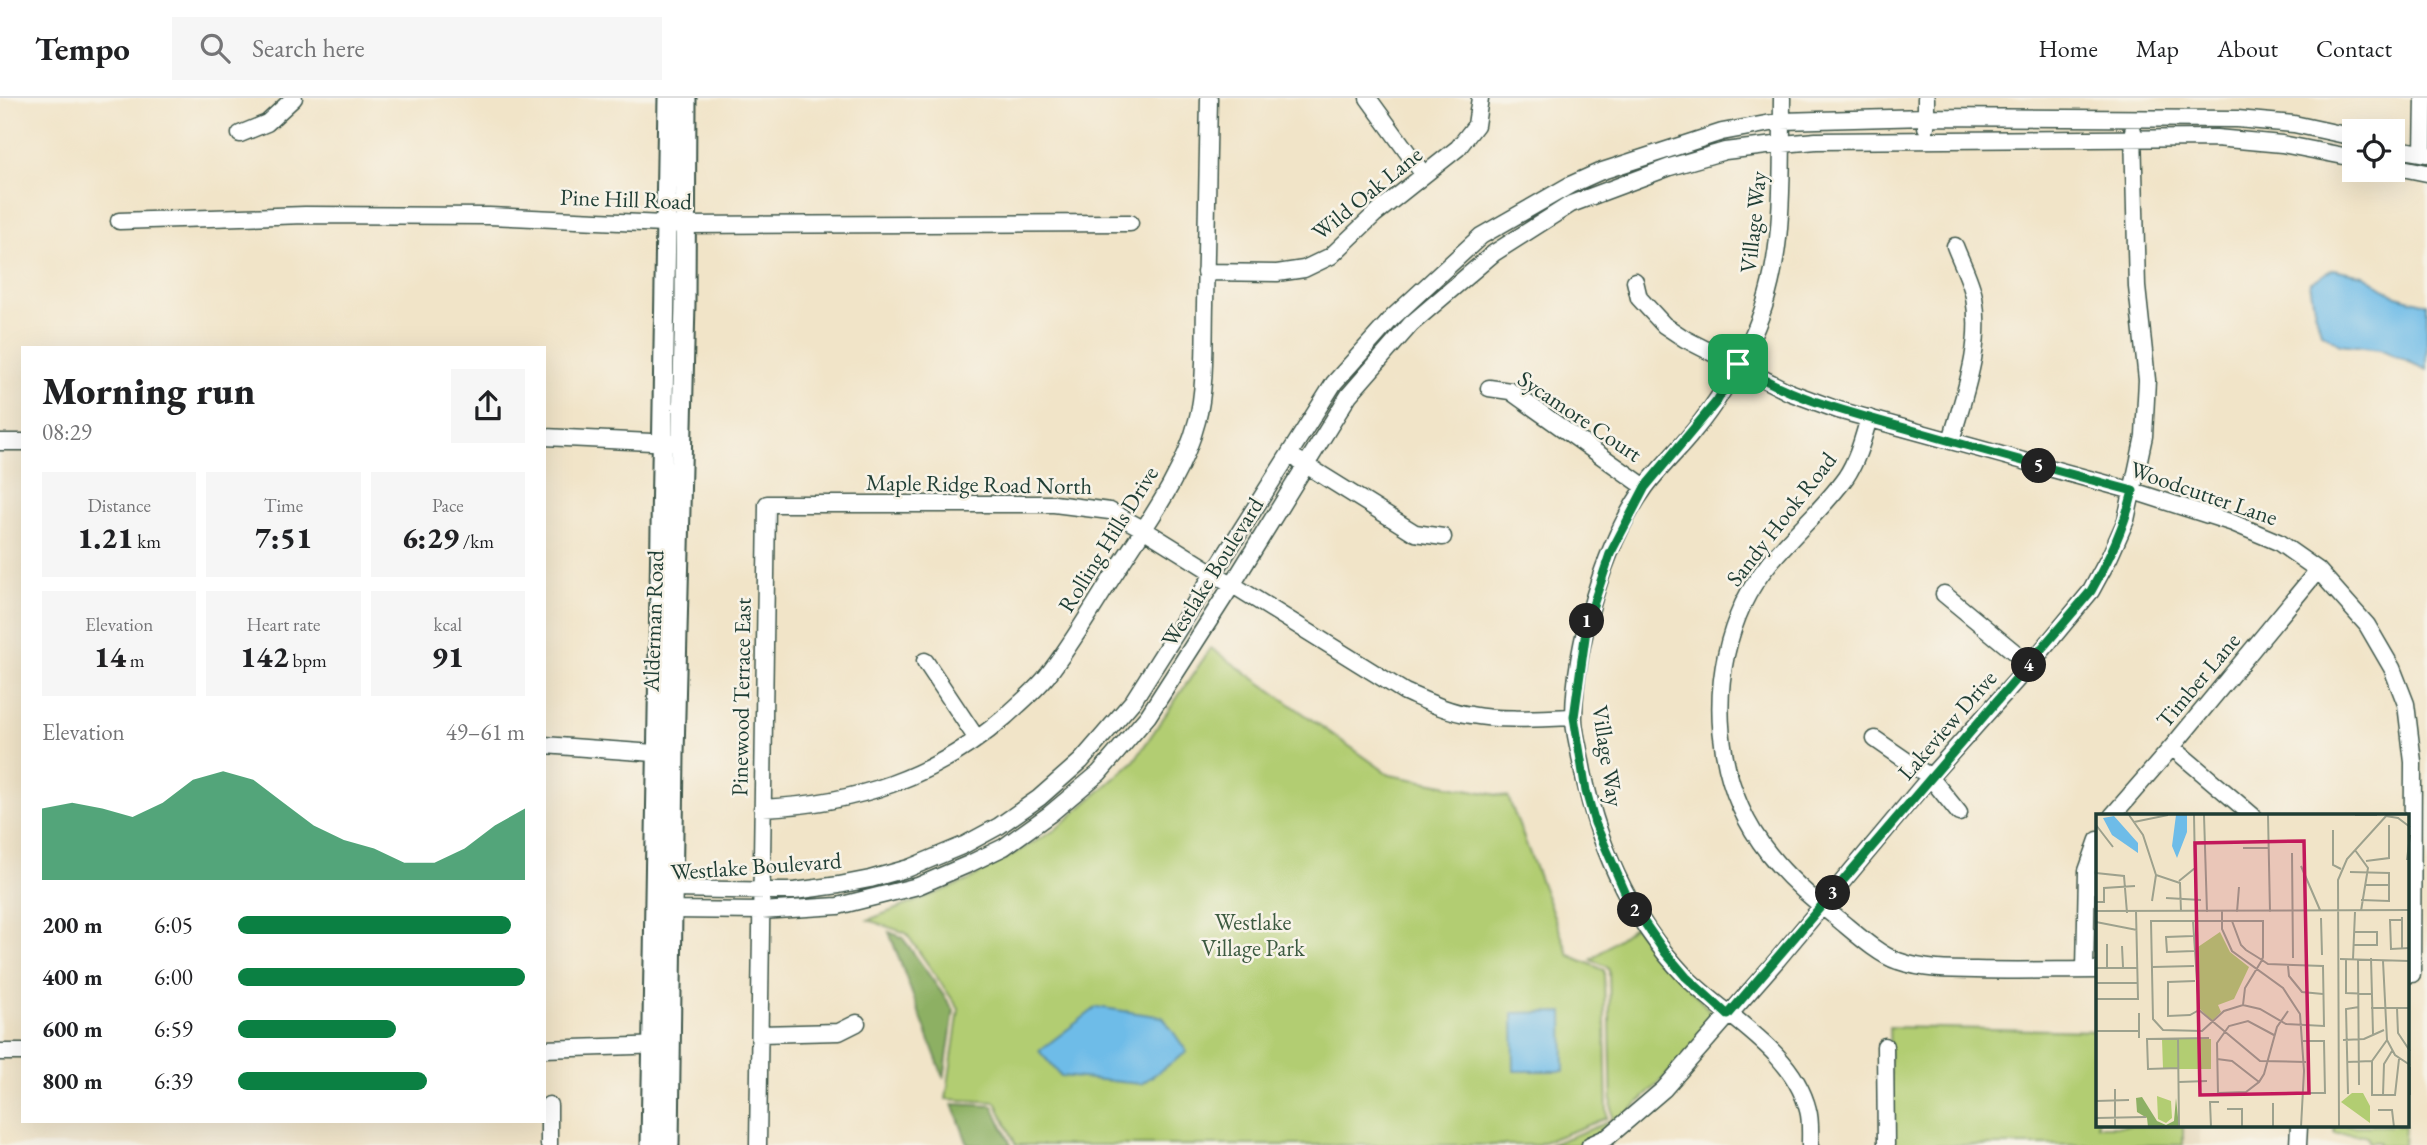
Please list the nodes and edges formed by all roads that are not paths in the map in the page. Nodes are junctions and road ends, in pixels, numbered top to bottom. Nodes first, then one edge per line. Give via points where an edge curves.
1 (293, 98) edge
2 (668, 98) edge
3 (686, 98) edge
4 (1209, 98) edge
5 (1368, 98) edge
6 (1480, 98) edge
7 (1782, 98) edge
8 (1926, 98) edge
9 (2424, 98) edge
10 (1926, 117) junction
11 (2133, 118) junction
12 (1782, 121) junction
13 (240, 134) dead end
14 (2342, 134) edge
15 (2133, 139) junction
16 (1926, 140) junction
17 (1783, 144) junction
18 (2405, 150) edge
19 (2425, 154) edge
20 (2342, 156) edge
21 (2405, 169) edge
22 (2427, 173) edge
23 (1424, 174) junction
24 (119, 221) dead end
25 (1130, 223) dead end
26 (676, 224) junction
27 (1955, 246) dead end
28 (1205, 272) junction
29 (1635, 281) dead end
30 (1738, 364) junction
31 (1489, 388) dead end
32 (1869, 418) junction
33 (546, 437) edge
34 (1951, 441) junction
35 (0, 442) edge
36 (21, 442) edge
37 (673, 443) junction
38 (1290, 456) junction
39 (1306, 466) junction
40 (1645, 487) junction
41 (2133, 491) junction
42 (767, 504) joint
43 (1143, 529) junction
44 (1443, 537) dead end
45 (2318, 570) junction
46 (1214, 573) junction
47 (1232, 585) junction
48 (1944, 594) dead end
49 (925, 661) dead end
50 (2030, 665) junction
51 (1574, 717) junction
52 (977, 739) junction
53 (1875, 739) dead end
54 (546, 745) edge
55 (2172, 747) junction
56 (666, 753) junction
57 (1930, 777) junction
58 (762, 808) junction
59 (1959, 813) dead end
60 (2114, 814) edge
61 (2251, 814) edge
62 (2096, 846) edge
63 (760, 890) junction
64 (664, 893) junction
65 (1822, 906) junction
66 (671, 911) junction
67 (761, 911) junction
68 (2091, 970) edge
69 (2410, 974) edge
70 (1728, 1015) junction
71 (857, 1023) dead end
72 (760, 1034) junction
73 (660, 1045) junction
74 (1885, 1045) dead end
75 (546, 1049) edge
76 (0, 1052) edge
77 (21, 1052) edge
78 (549, 1105) dead end
79 (1611, 1141) edge
80 (549, 1145) edge
81 (651, 1145) edge
82 (669, 1145) edge
83 (758, 1145) edge
84 (1590, 1145) edge
85 (1810, 1145) edge
86 (1886, 1145) edge

1 - 13 street via 267,123
2 - 26 main road, Alderman Road
3 - 26 main road, Alderman Road
4 - 28 street, Rolling Hills Drive
5 - 23 street
6 - 23 street, Wild Oak Lane via 1475,125 1458,148
7 - 12 street, Village Way
8 - 10 street
9 - 19 street
10 - 11 street, Westlake Boulevard
10 - 12 street, Westlake Boulevard
10 - 16 street
11 - 14 street, Westlake Boulevard via 2265,121
11 - 15 street, Lakeview Drive
12 - 17 street, Village Way
12 - 38 street, Westlake Boulevard via 1723,132 1599,172 1481,236 1392,317 1334,383
15 - 16 street, Westlake Boulevard
15 - 20 street, Westlake Boulevard via 2216,138
15 - 41 street, Lakeview Drive via 2137,287 2147,380 2144,436
16 - 17 street, Westlake Boulevard
17 - 30 street, Village Way via 1777,251 1763,308
17 - 39 street, Westlake Boulevard via 1725,151 1571,204 1494,253 1411,324 1349,395
18 - 19 street
21 - 22 street
23 - 28 street, Wild Oak Lane via 1331,256 1304,269
24 - 26 street, Pine Hill Road via 305,215
25 - 26 street, Pine Hill Road
26 - 37 main road, Alderman Road
27 - 34 street via 1974,294 1978,324 1974,357
28 - 43 street, Rolling Hills Drive via 1198,419 1183,463
29 - 30 street, Woodcutter Lane via 1639,298 1664,325
30 - 32 street, Woodcutter Lane via 1789,392
30 - 40 street, Village Way via 1717,401
31 - 40 street, Sycamore Court via 1510,391
32 - 34 street, Woodcutter Lane
32 - 65 street, Sandy Hook Road via 1847,475 1759,576 1729,639 1722,669 1720,722 1737,800 1768,854
33 - 37 street
34 - 41 street, Woodcutter Lane
35 - 36 street
37 - 56 main road, Alderman Road
38 - 39 street
38 - 46 street, Westlake Boulevard
39 - 44 street via 1415,533
39 - 47 street, Westlake Boulevard
40 - 51 street, Village Way via 1597,588 1587,623
41 - 45 street, Woodcutter Lane via 2278,542
41 - 50 street, Lakeview Drive via 2126,520 2091,591
42 - 43 street, Maple Ridge Road North via 1054,504 1110,511
42 - 58 street, Pinewood Terrace East
43 - 46 street, Maple Ridge Road North
43 - 52 street, Rolling Hills Drive via 1047,677
45 - 55 street, Timber Lane
45 - 69 street, Woodcutter Lane via 2367,625 2392,668 2406,705 2413,762
46 - 47 street, Maple Ridge Road North
46 - 63 street, Westlake Boulevard via 1133,701 1081,761 999,827 909,868 839,885
47 - 51 street, Maple Ridge Road North via 1359,665 1434,705 1469,715
47 - 67 street, Westlake Boulevard via 1148,716 1100,773 1004,847 918,886 873,898 838,906
48 - 50 street
49 - 52 street
50 - 57 street, Lakeview Drive
51 - 70 street, Village Way via 1595,823 1628,899 1671,960
52 - 58 street, Rolling Hills Drive via 886,787 838,800
53 - 57 street
54 - 56 street
55 - 60 street, Timber Lane
55 - 61 street
56 - 64 main road, Alderman Road
57 - 59 street
57 - 65 street, Lakeview Drive
58 - 63 street, Pinewood Terrace East
62 - 68 street via 2087,871
63 - 64 street, Westlake Boulevard
63 - 67 street, Pinewood Terrace East
64 - 66 main road, Alderman Road
64 - 73 main road, Alderman Road
65 - 68 street, Sandy Hook Road via 1895,961 1930,969
65 - 70 street, Lakeview Drive
66 - 67 street, Westlake Boulevard
66 - 73 main road, Alderman Road
67 - 72 street, Pinewood Terrace East
70 - 79 street, Lakeview Drive
70 - 85 street, Village Way via 1791,1071 1809,1112
71 - 72 street via 839,1032
72 - 83 street, Pinewood Terrace East
73 - 75 street
73 - 81 main road, Alderman Road
73 - 82 main road, Alderman Road
74 - 86 street
76 - 77 street
78 - 80 street
79 - 84 street, Lakeview Drive

